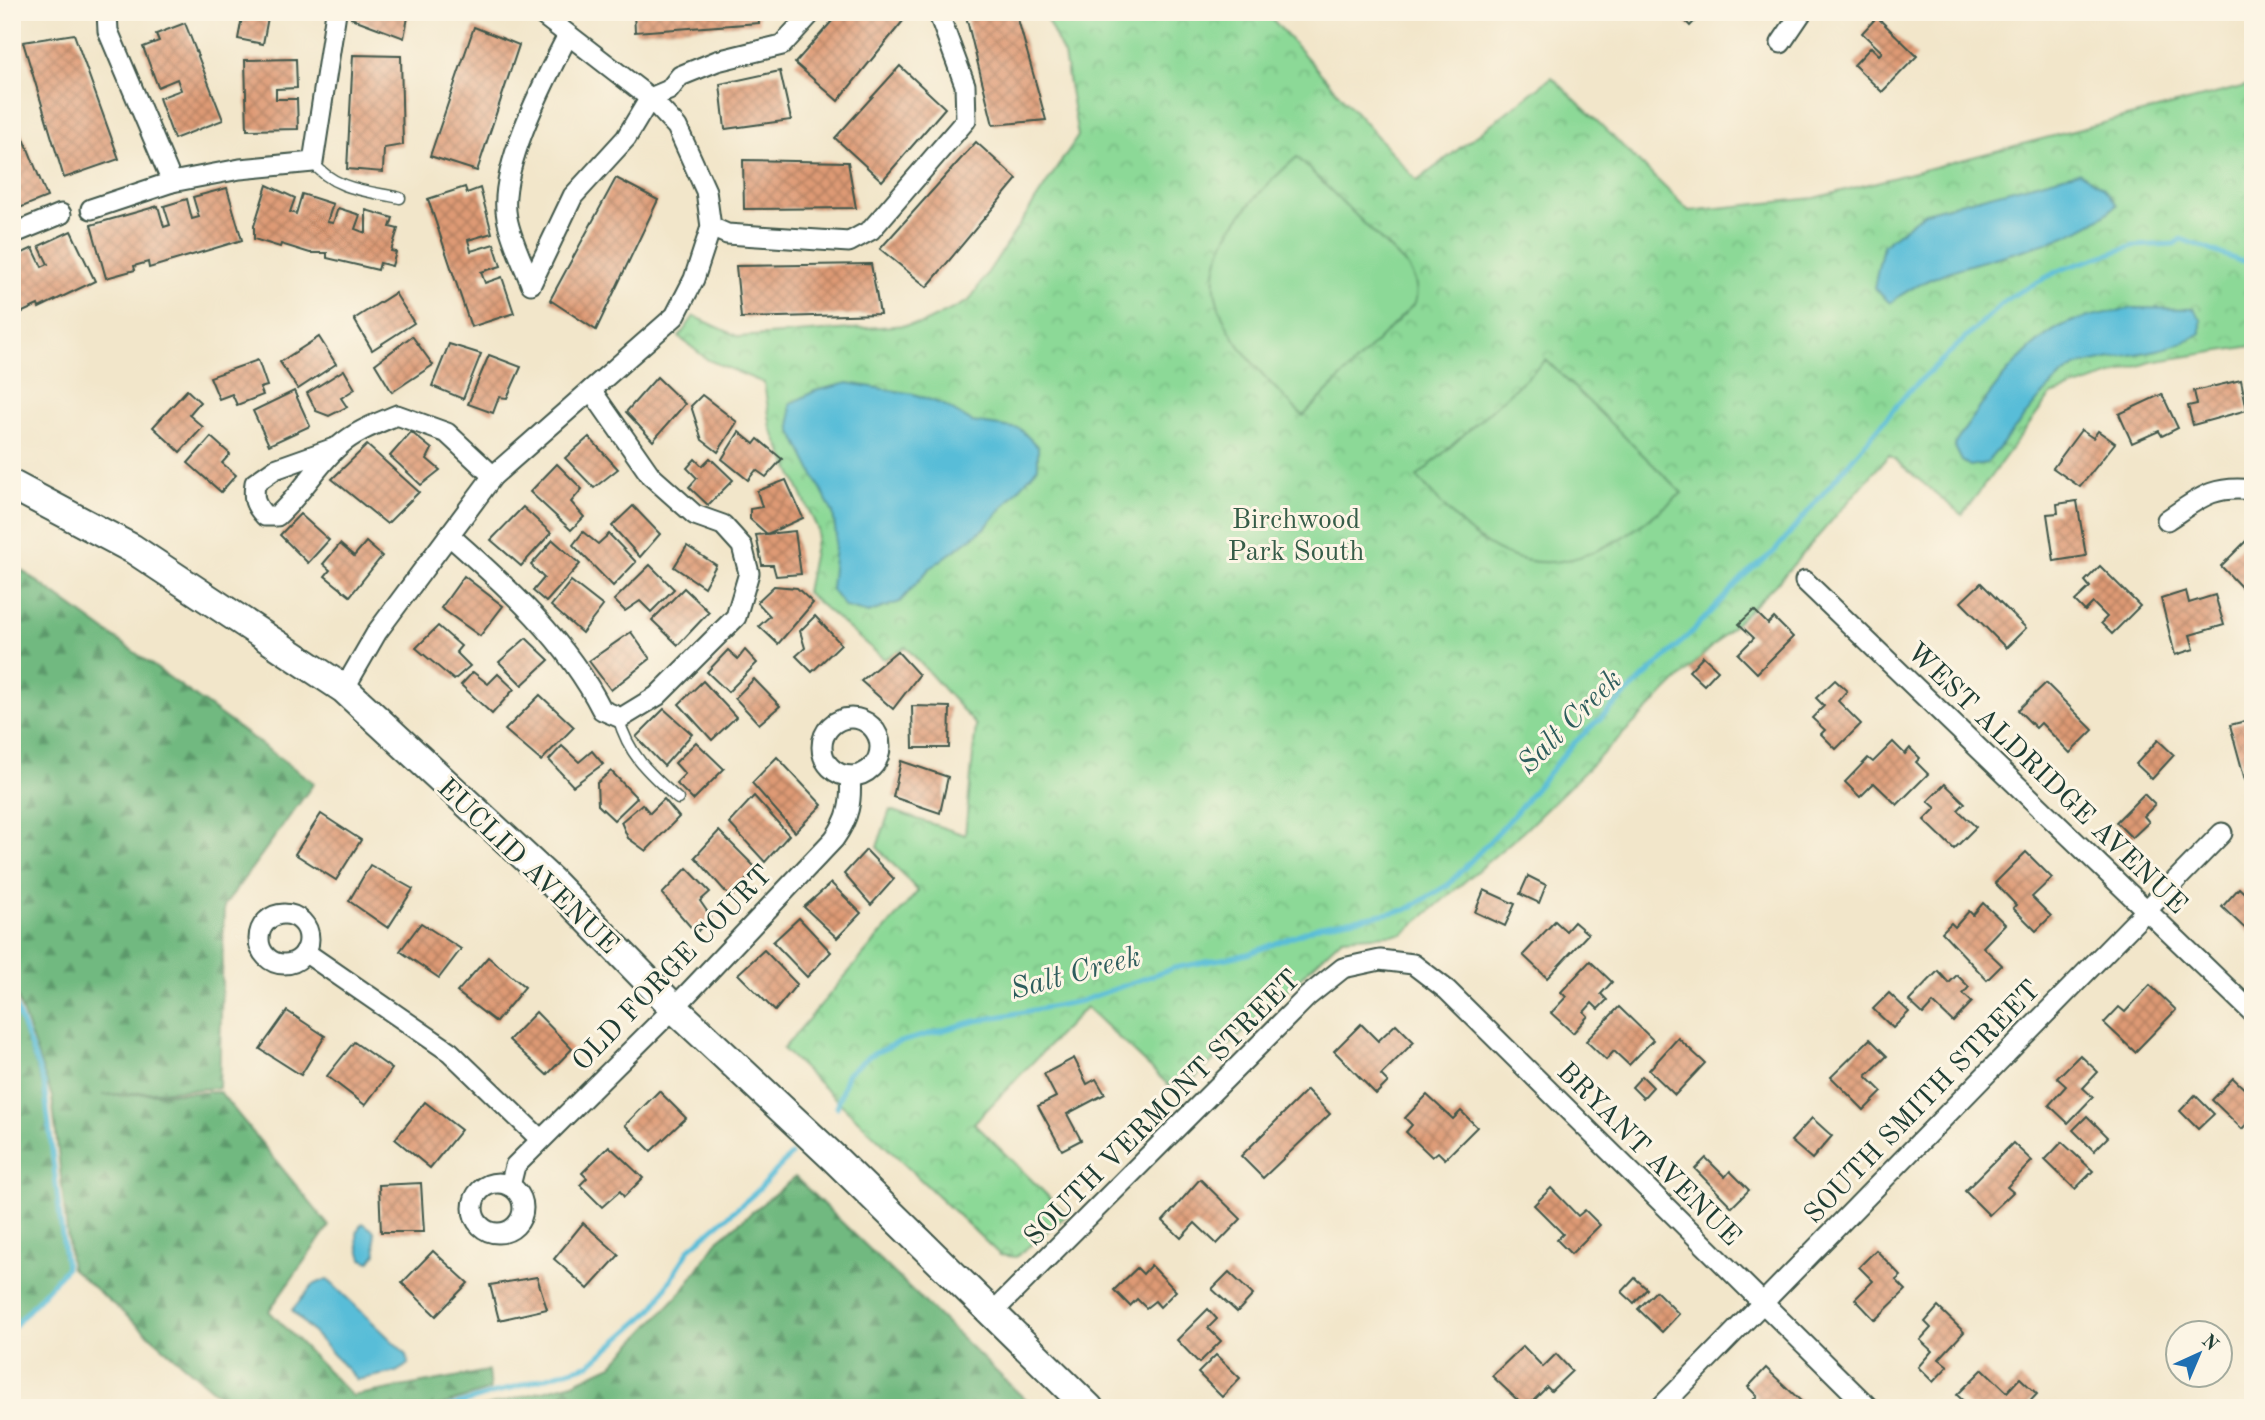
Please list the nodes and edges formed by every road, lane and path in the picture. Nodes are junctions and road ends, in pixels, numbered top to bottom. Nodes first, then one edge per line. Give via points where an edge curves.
1 (107, 12) edge
2 (336, 12) edge
3 (538, 12) edge
4 (812, 12) edge
5 (938, 12) edge
6 (1802, 12) edge
7 (568, 35) junction
8 (1781, 43) dead end
9 (650, 98) junction
10 (313, 162) junction
11 (172, 182) junction
12 (400, 198) dead end
13 (91, 209) dead end
14 (61, 214) dead end
15 (711, 227) junction
16 (12, 234) edge
17 (591, 390) junction
18 (337, 447) dead end
19 (493, 476) junction
20 (12, 485) edge
21 (2253, 491) edge
22 (2167, 520) dead end
23 (450, 536) junction
24 (1805, 581) dead end
25 (344, 689) junction
26 (618, 717) junction
27 (850, 776) dead end
28 (678, 799) dead end
29 (2222, 833) dead end
30 (2147, 911) junction
31 (305, 952) dead end
32 (1380, 960) joint
33 (674, 1008) junction
34 (2253, 1013) edge
35 (540, 1139) junction
36 (510, 1186) dead end
37 (1761, 1303) junction
38 (992, 1313) junction
39 (1089, 1408) edge
40 (1660, 1408) edge
41 (1869, 1408) edge

1 - 11 street via 108,31
2 - 10 street
3 - 7 street
4 - 9 street via 782,45 717,61 680,76 669,90
5 - 15 street via 965,85 966,120 872,230 849,242 727,234
6 - 8 street
7 - 9 street
7 - 9 street via 545,79 509,172 506,216 531,284 573,196 626,138
9 - 15 street via 677,127 691,154 706,191
10 - 11 street
10 - 12 lane via 337,184
11 - 13 street
14 - 16 street
15 - 17 street via 694,279 675,316
17 - 19 street
17 - 26 street via 651,475 695,514 723,525 742,546 749,573 736,617 657,696
18 - 19 street via 363,429 397,415 447,433
19 - 23 street
20 - 25 main road, EUCLID AVENUE via 133,550
21 - 22 street via 2227,487
23 - 25 street via 377,632
23 - 26 street via 515,593 587,682 602,710
24 - 30 street, WEST ALDRIDGE AVENUE
25 - 33 main road, EUCLID AVENUE via 550,880
26 - 28 lane via 625,743
27 - 33 street, OLD FORGE COURT via 847,820 834,839
29 - 30 street, SOUTH SMITH STREET
30 - 34 street, WEST ALDRIDGE AVENUE
30 - 37 street, SOUTH SMITH STREET
31 - 35 street via 450,1052
32 - 37 street, BRYANT AVENUE via 1413,964 1447,990
32 - 38 street, SOUTH VERMONT STREET via 1343,968 1308,996
33 - 35 street, OLD FORGE COURT
33 - 38 main road, EUCLID AVENUE
35 - 36 street, OLD FORGE COURT via 515,1166
37 - 40 street, SOUTH SMITH STREET
37 - 41 street, BRYANT AVENUE
38 - 39 main road, EUCLID AVENUE

